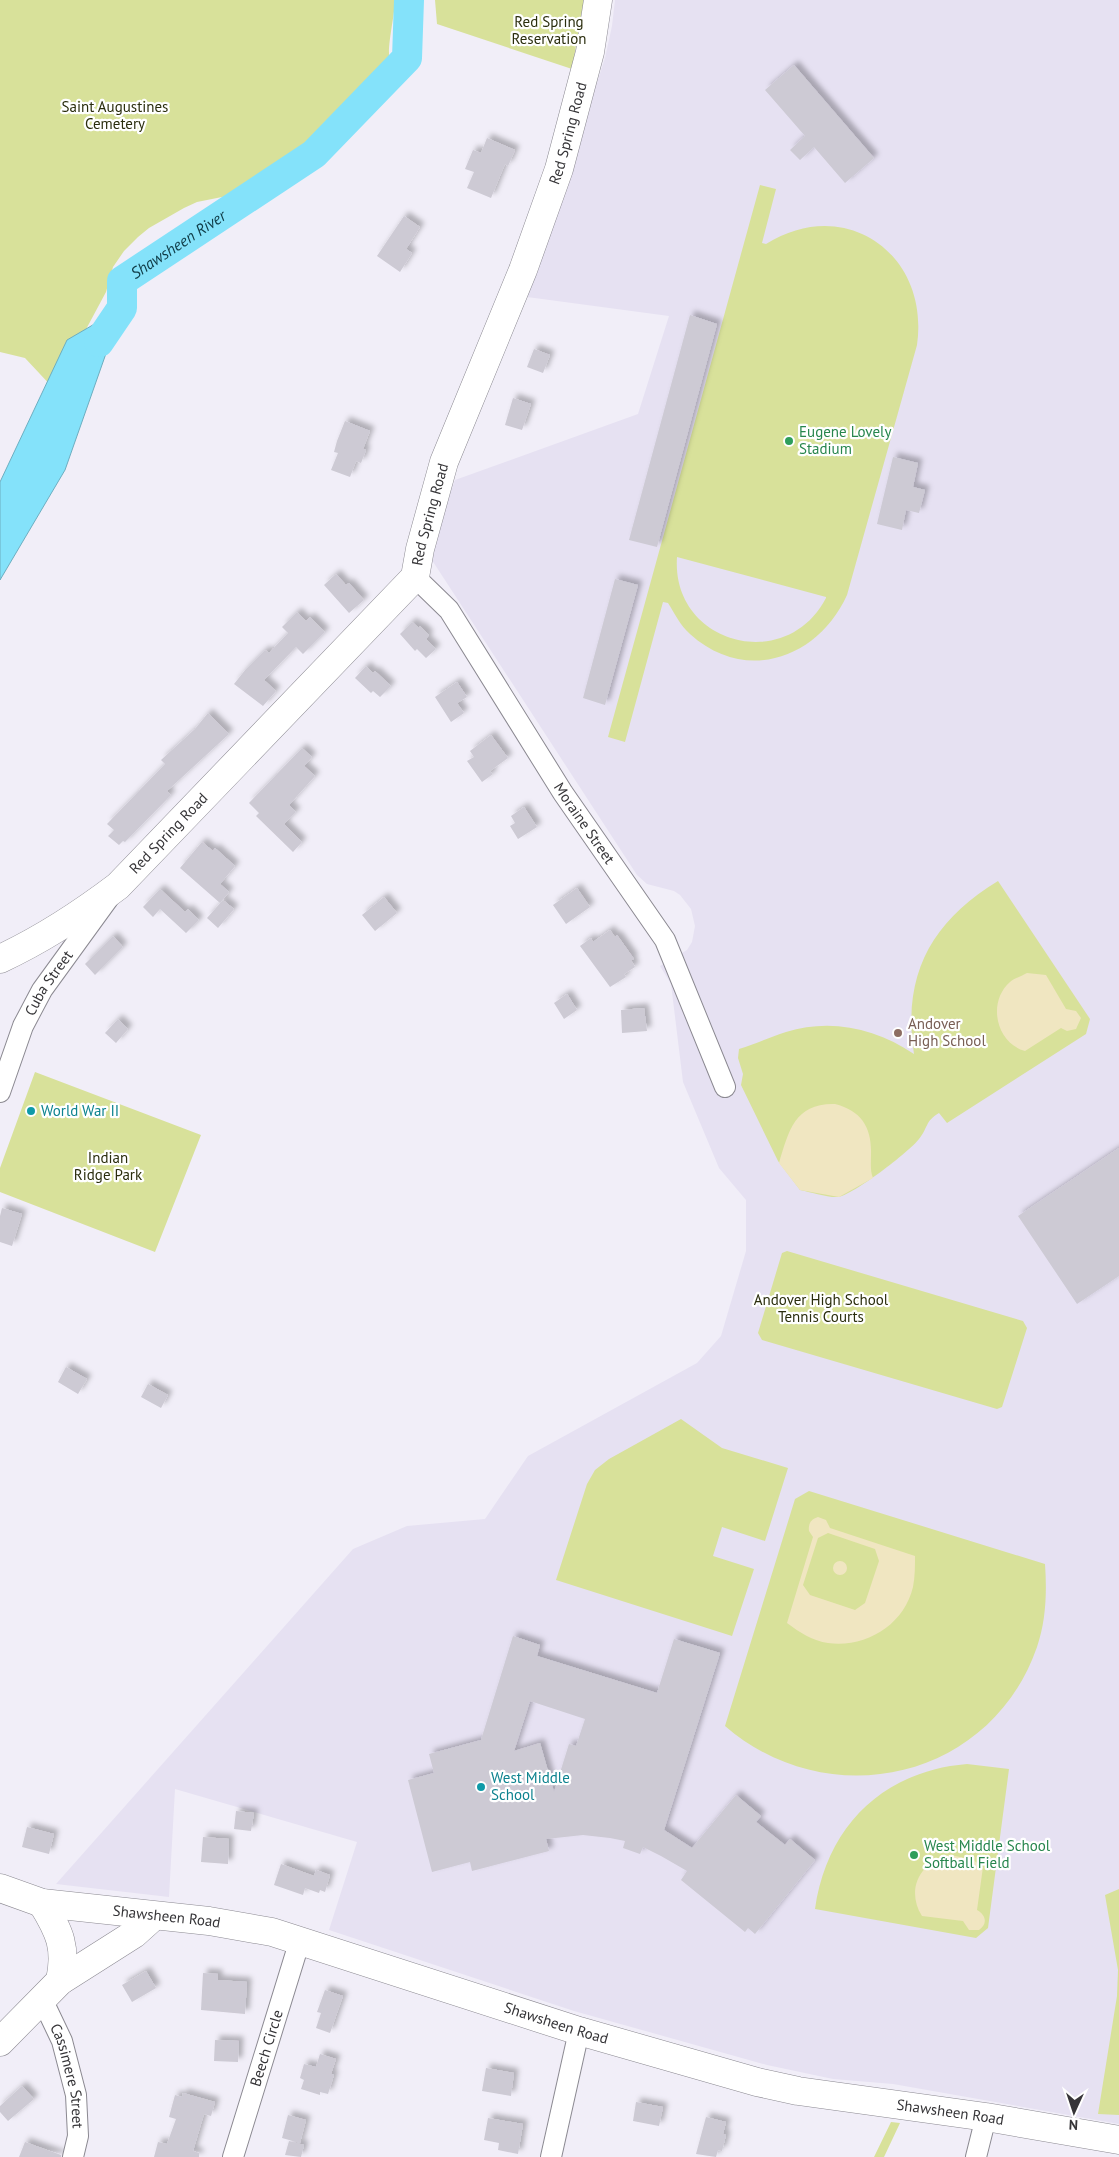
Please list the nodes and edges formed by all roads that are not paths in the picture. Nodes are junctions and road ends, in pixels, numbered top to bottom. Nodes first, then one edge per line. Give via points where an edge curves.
1 (598, 0) edge
2 (415, 577) junction
3 (118, 886) junction
4 (0, 958) edge
5 (726, 1087) dead end
6 (0, 1092) edge
7 (0, 1888) edge
8 (42, 1903) junction
9 (154, 1916) junction
10 (300, 1940) junction
11 (51, 1990) junction
12 (579, 2031) junction
13 (0, 2042) edge
14 (986, 2117) junction
15 (1119, 2140) edge
16 (73, 2157) edge
17 (233, 2157) edge
18 (551, 2157) edge
19 (976, 2157) edge

1 - 2 main road, Red Spring Road via 590,52 559,169 523,270 444,462
2 - 3 main road, Red Spring Road
2 - 5 street, Moraine Street via 449,610 563,793 664,940
3 - 4 main road, Red Spring Road via 34,943
3 - 6 street, Cuba Street via 42,990 24,1026
7 - 8 main road, Shawsheen Road
8 - 9 main road, Shawsheen Road
8 - 11 main road via 64,1948
9 - 10 main road, Shawsheen Road via 246,1927
9 - 11 main road via 134,1934
10 - 12 main road, Shawsheen Road
10 - 17 street, Beech Circle
11 - 13 main road
11 - 16 street, Cassimere Street via 76,2095 78,2136
12 - 14 main road, Shawsheen Road via 798,2091
12 - 18 street
14 - 15 main road, Shawsheen Road
14 - 19 street

